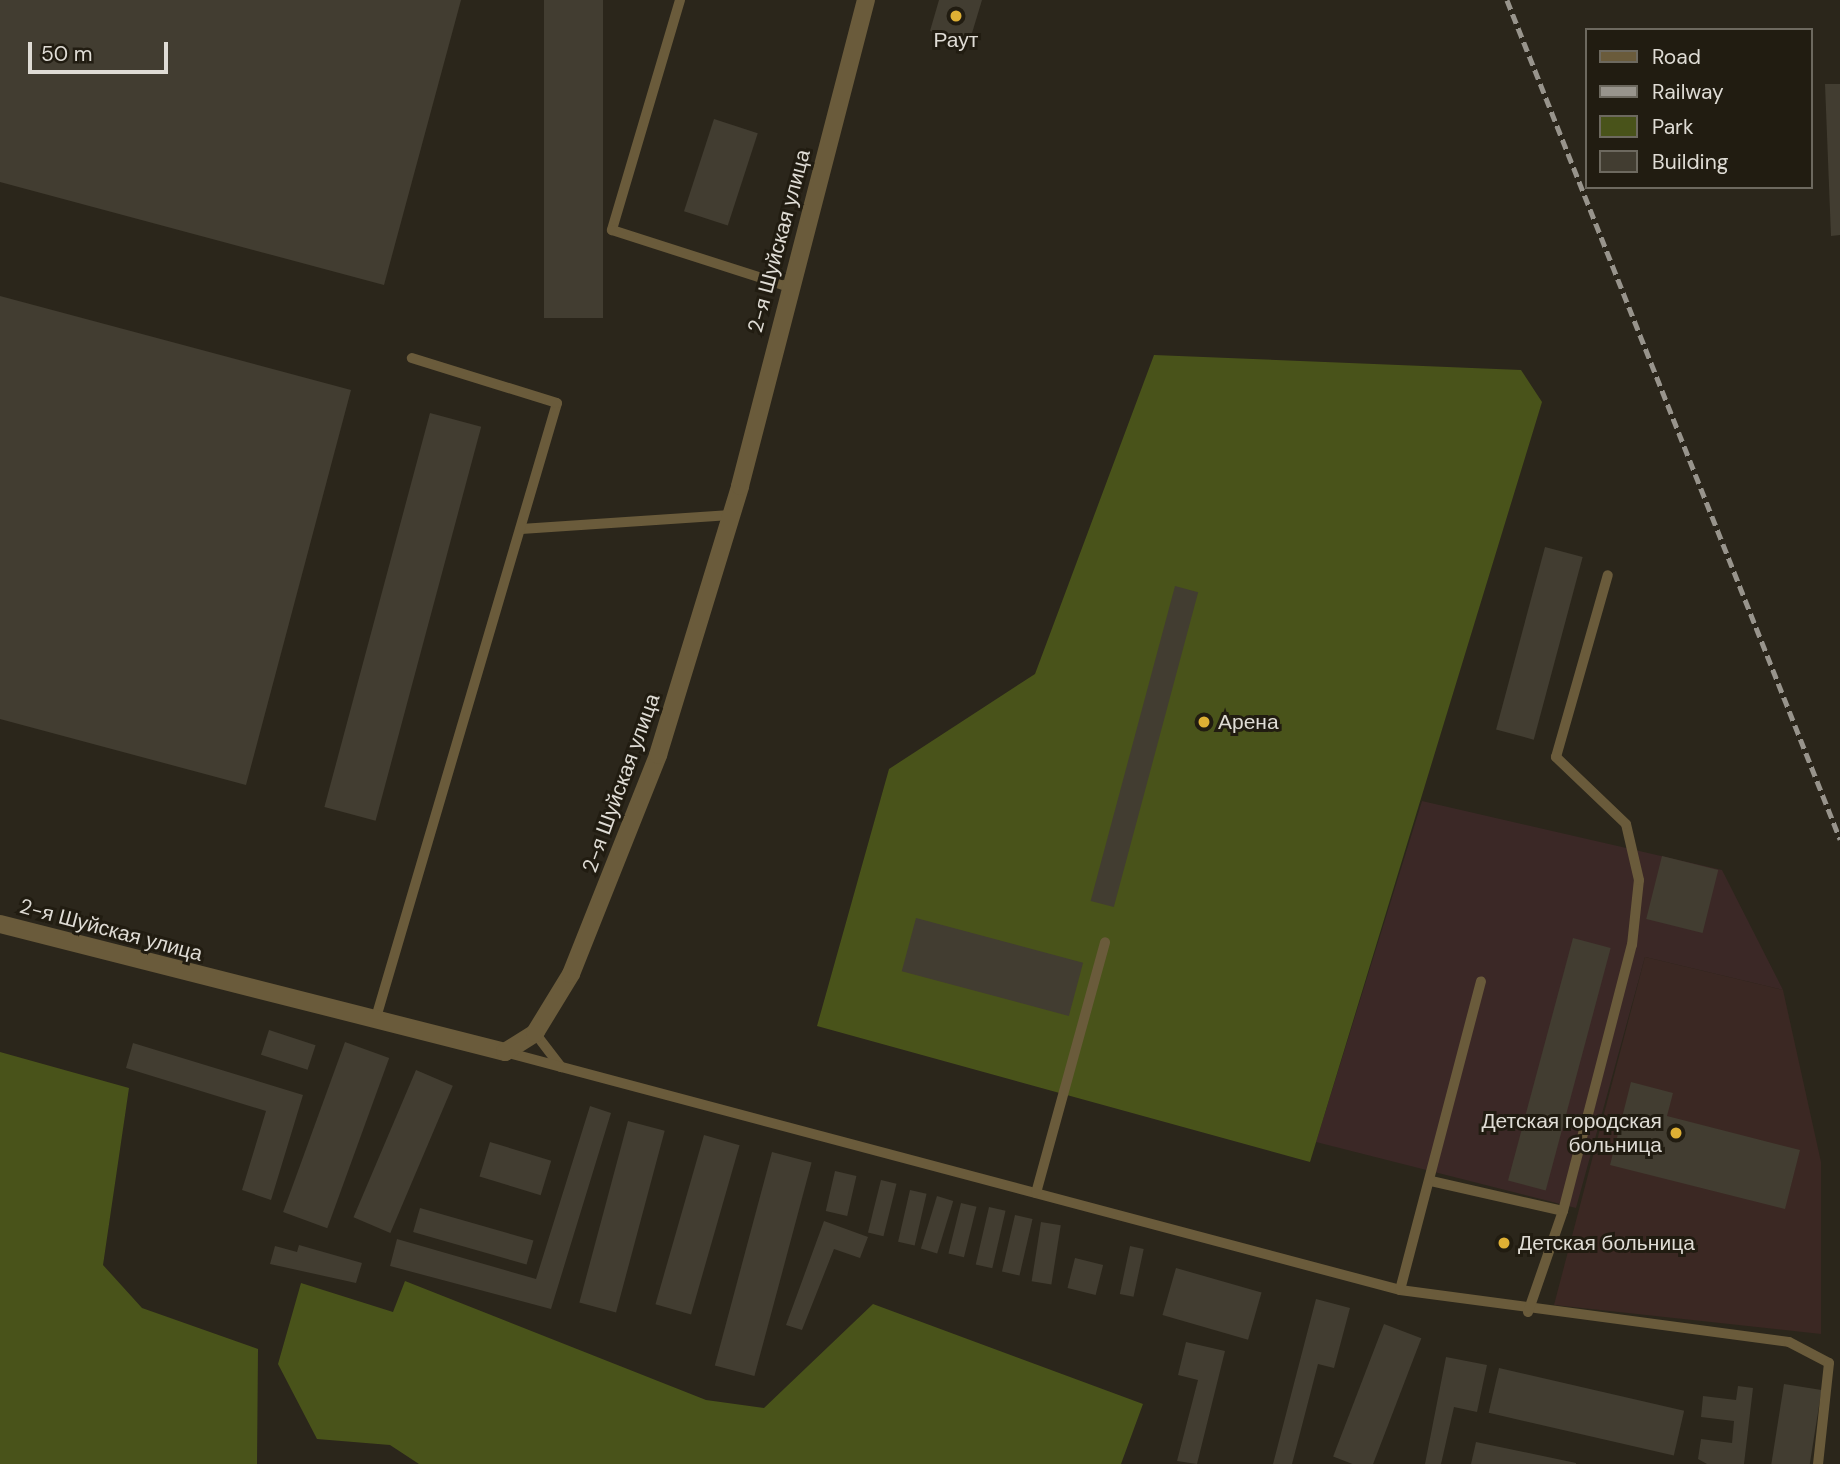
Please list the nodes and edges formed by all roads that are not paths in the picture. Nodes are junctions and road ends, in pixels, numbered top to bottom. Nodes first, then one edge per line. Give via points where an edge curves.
1 (680, 0) edge
2 (866, 0) edge
3 (790, 287) junction
4 (412, 358) dead end
5 (731, 515) junction
6 (521, 530) junction
7 (1608, 575) dead end
8 (0, 923) edge
9 (1105, 942) dead end
10 (1481, 981) dead end
11 (375, 1021) junction
12 (535, 1033) junction
13 (505, 1052) junction
14 (561, 1067) junction
15 (1431, 1181) junction
16 (1037, 1194) junction
17 (1563, 1211) junction
18 (1400, 1290) junction
19 (1528, 1312) junction
20 (1818, 1464) edge

1 - 3 lane via 612,230
2 - 3 street, 2-я Шуйская улица
3 - 5 street, 2-я Шуйская улица
4 - 6 lane via 557,403
5 - 6 lane
5 - 12 street, 2-я Шуйская улица via 631,835 571,974
6 - 11 lane
7 - 17 lane via 1556,757 1626,824 1639,880 1632,945
8 - 11 street, 2-я Шуйская улица
9 - 16 lane
10 - 15 lane
11 - 13 street, 2-я Шуйская улица
12 - 13 street, 2-я Шуйская улица
12 - 14 lane
13 - 14 lane
14 - 16 lane
15 - 17 lane
15 - 18 lane
16 - 18 lane
17 - 19 lane
18 - 19 lane
19 - 20 lane via 1789,1342 1829,1363

